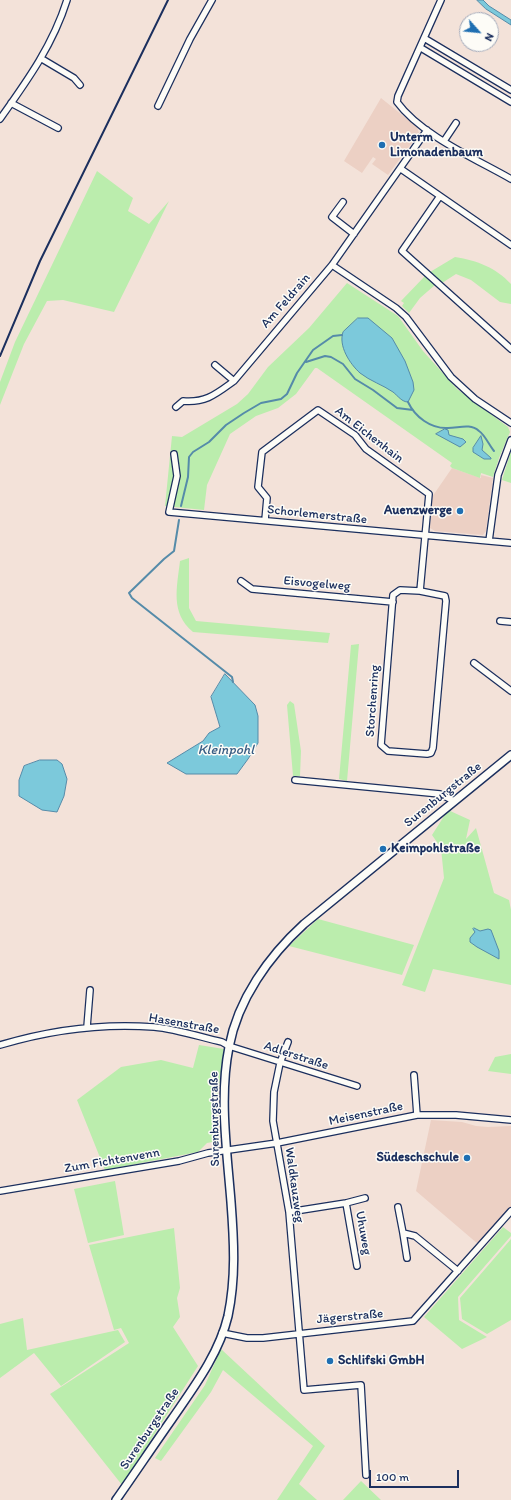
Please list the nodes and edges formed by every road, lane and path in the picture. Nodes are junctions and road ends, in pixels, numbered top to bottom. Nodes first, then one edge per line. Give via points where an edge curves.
1 (67, 0) edge
2 (212, 0) edge
3 (441, 0) edge
4 (424, 38) junction
5 (420, 48) junction
6 (42, 59) junction
7 (80, 85) dead end
8 (511, 90) edge
9 (511, 102) edge
10 (12, 103) junction
11 (158, 106) dead end
12 (0, 119) edge
13 (456, 122) dead end
14 (58, 128) dead end
15 (427, 130) junction
16 (444, 141) junction
17 (401, 169) junction
18 (511, 179) edge
19 (440, 196) junction
20 (343, 202) dead end
21 (354, 234) junction
22 (511, 245) edge
23 (332, 265) junction
24 (511, 349) edge
25 (215, 365) dead end
26 (234, 381) junction
27 (176, 407) dead end
28 (511, 424) edge
29 (511, 440) edge
30 (174, 454) dead end
31 (265, 520) junction
32 (425, 536) junction
33 (489, 541) junction
34 (511, 543) edge
35 (241, 582) dead end
36 (420, 592) junction
37 (393, 602) junction
38 (500, 622) dead end
39 (511, 622) edge
40 (474, 663) dead end
41 (511, 691) edge
42 (511, 755) edge
43 (295, 780) dead end
44 (454, 801) junction
45 (90, 990) dead end
46 (87, 1027) junction
47 (288, 1042) dead end
48 (0, 1046) edge
49 (229, 1046) junction
50 (280, 1063) junction
51 (414, 1075) dead end
52 (356, 1086) dead end
53 (417, 1115) junction
54 (511, 1120) edge
55 (277, 1143) junction
56 (226, 1151) junction
57 (0, 1191) edge
58 (365, 1198) dead end
59 (346, 1203) junction
60 (398, 1207) dead end
61 (511, 1211) edge
62 (288, 1212) junction
63 (403, 1232) junction
64 (407, 1258) dead end
65 (357, 1266) dead end
66 (458, 1271) junction
67 (222, 1333) junction
68 (298, 1333) junction
69 (366, 1475) dead end
70 (116, 1500) edge

1 - 6 street via 55,34
2 - 11 street
3 - 4 street
4 - 5 street
4 - 8 street
5 - 9 street
5 - 15 street via 397,102
6 - 7 street via 74,78
6 - 10 street
10 - 12 street
10 - 14 street
13 - 16 street
15 - 16 street
15 - 17 street, Am Feldrain
16 - 18 street
17 - 19 street
17 - 21 street, Am Feldrain
19 - 22 street
19 - 24 street via 402,251
20 - 21 street via 332,217
21 - 23 street, Am Feldrain
23 - 26 street, Am Feldrain
23 - 28 street via 396,308 406,317 451,377 475,399
25 - 26 street
26 - 27 street, Am Feldrain via 216,394 197,402 184,401
29 - 33 street via 498,475
30 - 31 street, Schorlemerstraße via 177,480 169,512
31 - 32 street, Schorlemerstraße
31 - 32 street, Am Eichenhain via 267,498 258,486 262,452 318,410 355,435 366,449 429,494
32 - 33 street, Schorlemerstraße
32 - 36 street
33 - 34 street, Schorlemerstraße
35 - 37 street, Eisvogelweg via 252,589
36 - 37 street, Storchenring via 400,590 393,595
36 - 37 street, Storchenring via 441,594 445,596 446,601 433,748 427,754 388,751 381,745
38 - 39 street
40 - 41 street
42 - 44 street, Surenburgstraße
43 - 44 street via 440,794
44 - 49 street, Surenburgstraße via 290,937 254,984 236,1023
45 - 46 street
46 - 48 street, Hasenstraße via 50,1032
46 - 49 street, Hasenstraße via 154,1027 222,1042
47 - 50 street, Waldkauzweg
49 - 50 street, Adlerstraße
49 - 56 street, Surenburgstraße via 224,1098
50 - 52 street, Adlerstraße
50 - 55 street, Waldkauzweg via 274,1092
51 - 53 street
53 - 54 street, Meisenstraße via 456,1115
53 - 55 street, Meisenstraße
55 - 56 street, Meisenstraße
55 - 62 street, Waldkauzweg
56 - 57 street, Zum Fichtenvenn
56 - 67 street, Surenburgstraße via 235,1259 232,1294
58 - 59 street, Uhuweg
59 - 62 street, Uhuweg
59 - 65 street, Uhuweg
60 - 63 street
61 - 66 street, Jägerstraße
62 - 68 street, Waldkauzweg
63 - 64 street
63 - 66 street via 415,1236
66 - 68 street, Jägerstraße via 413,1321
67 - 68 street, Jägerstraße via 247,1338
67 - 70 street, Surenburgstraße via 201,1376
68 - 69 street, Waldkauzweg via 304,1390 362,1385

